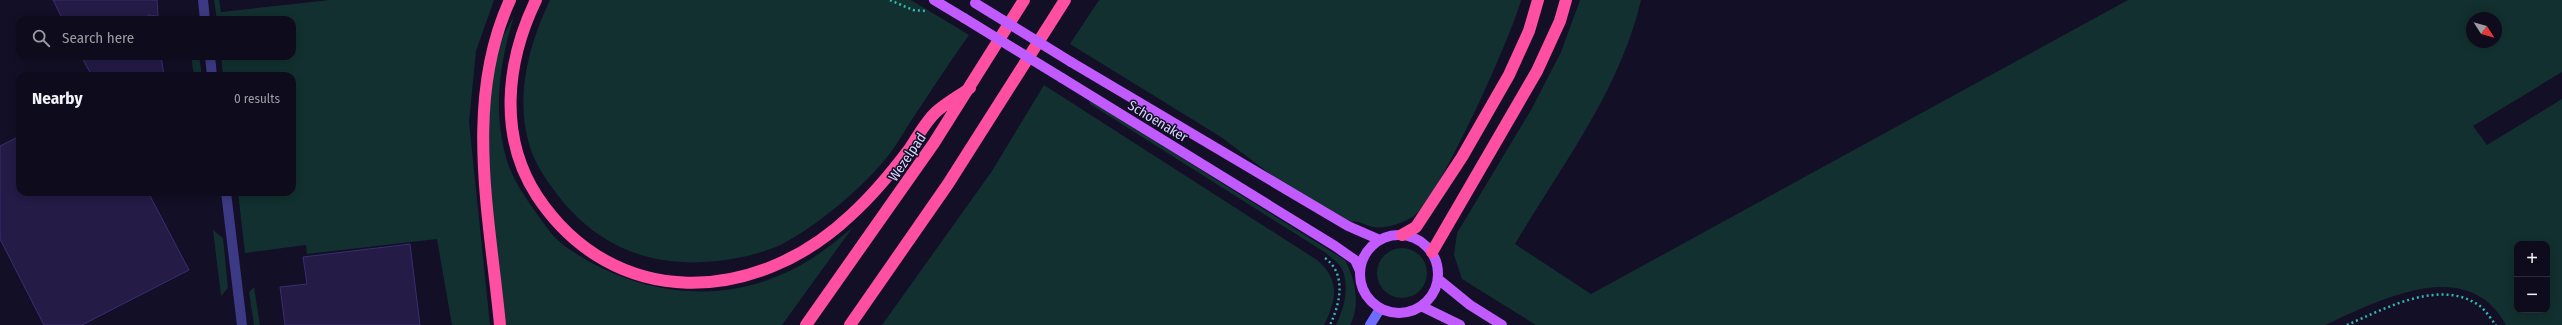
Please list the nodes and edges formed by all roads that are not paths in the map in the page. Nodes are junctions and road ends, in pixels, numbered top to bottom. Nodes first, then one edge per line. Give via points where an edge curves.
1 (203, 0) edge
2 (510, 0) edge
3 (536, 0) edge
4 (934, 0) edge
5 (1024, 0) edge
6 (1065, 0) edge
7 (1538, 0) edge
8 (1566, 0) edge
9 (973, 1) edge
10 (205, 16) edge
11 (210, 60) edge
12 (212, 72) edge
13 (970, 88) junction
14 (226, 196) edge
15 (1402, 235) junction
16 (1380, 240) junction
17 (1432, 252) junction
18 (1360, 271) junction
19 (1438, 279) junction
20 (1422, 306) junction
21 (1380, 309) junction
22 (242, 325) edge
23 (500, 325) edge
24 (806, 325) edge
25 (850, 325) edge
26 (1370, 325) edge
27 (1460, 325) edge
28 (1502, 325) edge

1 - 10 street
2 - 23 highway via 492,46 485,80 483,117 484,162
3 - 13 highway via 520,39 510,96 511,124 518,157 530,186 563,230 584,248 634,275 665,283 730,280 764,271 811,247 849,217 868,198 890,174 935,112
4 - 18 main road, Schoenaker, bridge via 1335,246 1355,260
5 - 13 highway, Wezelpad
6 - 25 highway via 948,184
7 - 15 highway via 1529,31 1509,75 1462,157 1416,227
8 - 17 highway via 1560,21 1537,70
9 - 16 main road, Schoenaker, bridge via 1348,226
11 - 12 street
13 - 24 highway, Wezelpad via 897,198
14 - 22 street
15 - 16 main road
15 - 17 main road via 1419,240
16 - 18 main road via 1370,248 1363,259
17 - 19 main road via 1437,265
18 - 21 main road via 1361,284 1367,296
19 - 20 main road via 1432,294
19 - 28 main road via 1470,305
20 - 21 main road via 1407,313
20 - 27 main road
21 - 26 main road

